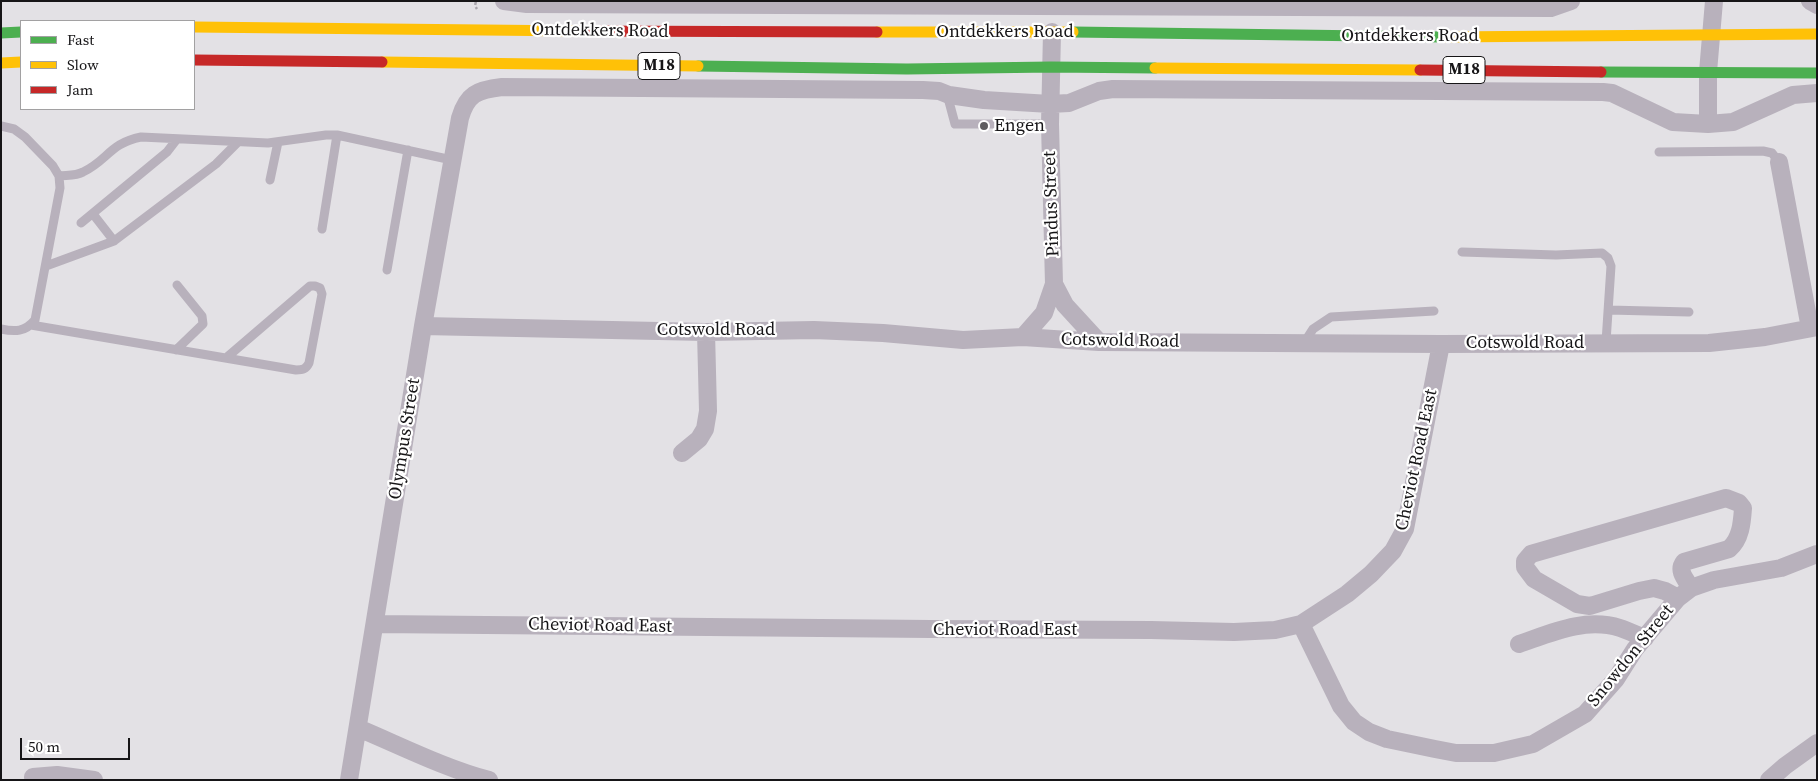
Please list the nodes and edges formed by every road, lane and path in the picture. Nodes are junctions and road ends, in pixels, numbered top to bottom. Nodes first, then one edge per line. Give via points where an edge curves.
1 (504, 1) edge
2 (1571, 1) edge
3 (1714, 1) edge
4 (1810, 1) edge
5 (1481, 4) edge
6 (1817, 5) edge
7 (195, 27) edge
8 (20, 32) edge
9 (1052, 32) junction
10 (1, 33) edge
11 (1711, 34) junction
12 (1817, 34) edge
13 (195, 60) edge
14 (20, 62) edge
15 (1, 63) edge
16 (1051, 66) junction
17 (1708, 72) junction
18 (1817, 72) edge
19 (1817, 93) edge
20 (947, 94) junction
21 (1050, 104) junction
22 (1050, 124) junction
23 (1708, 124) junction
24 (1, 126) edge
25 (338, 135) junction
26 (177, 139) junction
27 (238, 142) junction
28 (278, 142) junction
29 (408, 150) junction
30 (1659, 152) dead end
31 (452, 160) junction
32 (1779, 162) joint
33 (59, 176) junction
34 (270, 180) dead end
35 (93, 214) junction
36 (81, 223) dead end
37 (322, 229) dead end
38 (114, 241) junction
39 (1462, 252) dead end
40 (46, 266) junction
41 (387, 270) dead end
42 (1054, 284) junction
43 (177, 285) dead end
44 (1609, 310) junction
45 (1434, 311) dead end
46 (1690, 312) dead end
47 (30, 325) junction
48 (424, 326) junction
49 (1814, 328) edge
50 (1, 329) edge
51 (706, 332) junction
52 (1023, 337) junction
53 (1099, 342) junction
54 (1606, 342) junction
55 (1304, 343) junction
56 (1441, 344) junction
57 (176, 350) junction
58 (226, 358) junction
59 (682, 453) dead end
60 (1817, 555) edge
61 (1685, 593) junction
62 (375, 624) junction
63 (1301, 624) junction
64 (1645, 638) junction
65 (1519, 644) dead end
66 (358, 728) junction
67 (1817, 743) edge
68 (33, 777) dead end
69 (94, 780) edge
70 (349, 780) edge
71 (489, 780) edge
72 (1769, 780) edge

1 - 5 street, Ontdekkers Road via 527,4
2 - 5 street, Ontdekkers Road via 1550,8
3 - 11 street
4 - 6 street
7 - 9 main road, Ontdekkers Road / M18
8 - 10 main road
9 - 11 main road, Ontdekkers Road / M18 via 1393,38
9 - 16 street, Pindus Street
11 - 12 main road, Ontdekkers Road / M18
11 - 17 street
13 - 16 main road, Ontdekkers Road / M18 via 906,69
14 - 15 main road
16 - 17 main road, Ontdekkers Road / M18
16 - 21 street, Pindus Street
17 - 18 main road, Ontdekkers Road / M18
17 - 23 street
19 - 23 street via 1792,95 1733,122
20 - 21 street
20 - 22 lane via 953,121 958,125
20 - 31 street, Olympus Street via 923,90 502,87 482,90 466,100
21 - 22 street, Pindus Street
21 - 23 street via 1069,103 1113,89 1602,92 1612,93 1673,122
22 - 42 street, Pindus Street
24 - 33 lane via 14,129 25,137 54,166
25 - 28 lane
25 - 29 lane
25 - 37 lane
26 - 27 lane
26 - 33 lane via 129,139 82,173
26 - 35 lane via 167,152
27 - 28 lane
27 - 38 lane via 216,164
28 - 34 lane
29 - 31 lane
29 - 41 lane
30 - 32 lane via 1763,151 1772,153
31 - 48 street, Olympus Street
32 - 49 street
33 - 40 lane via 60,188
35 - 36 lane
35 - 38 lane
38 - 40 lane
39 - 44 lane via 1556,256 1602,253 1611,266
40 - 47 lane via 37,313
42 - 52 street, Pindus Street via 1044,313
42 - 53 street via 1065,305
43 - 57 lane via 204,320
44 - 46 lane
44 - 54 lane
45 - 55 lane via 1331,317 1313,329
47 - 50 lane via 18,331
47 - 57 lane
48 - 51 street, Cotswold Road
48 - 62 street, Olympus Street
49 - 54 street, Cotswold Road via 1709,343
51 - 52 street, Cotswold Road via 814,330 964,340
51 - 59 street via 708,412 705,429 699,439
52 - 53 street, Cotswold Road
53 - 55 street, Cotswold Road
54 - 56 street, Cotswold Road
55 - 56 street, Cotswold Road
56 - 63 street, Cheviot Road East via 1405,529 1393,551 1372,574
57 - 58 lane
58 - 58 lane via 310,286 320,288 322,294 307,367 296,370
60 - 61 street via 1781,568 1714,580
61 - 61 street via 1654,588 1590,606 1577,604 1534,579 1525,567 1525,561 1531,554 1726,498 1739,503 1743,516 1738,539 1730,549 1684,562 1681,570
61 - 64 street, Snowdon Street
62 - 63 street, Cheviot Road East via 1234,632 1274,630
62 - 66 street, Olympus Street
63 - 64 street, Snowdon Street via 1341,706 1354,722 1387,739 1456,753 1494,752 1533,744 1566,725 1584,714 1600,698
64 - 65 street via 1618,627 1588,624
66 - 70 street, Olympus Street
66 - 71 street via 472,776
67 - 72 street
68 - 69 street via 57,775

